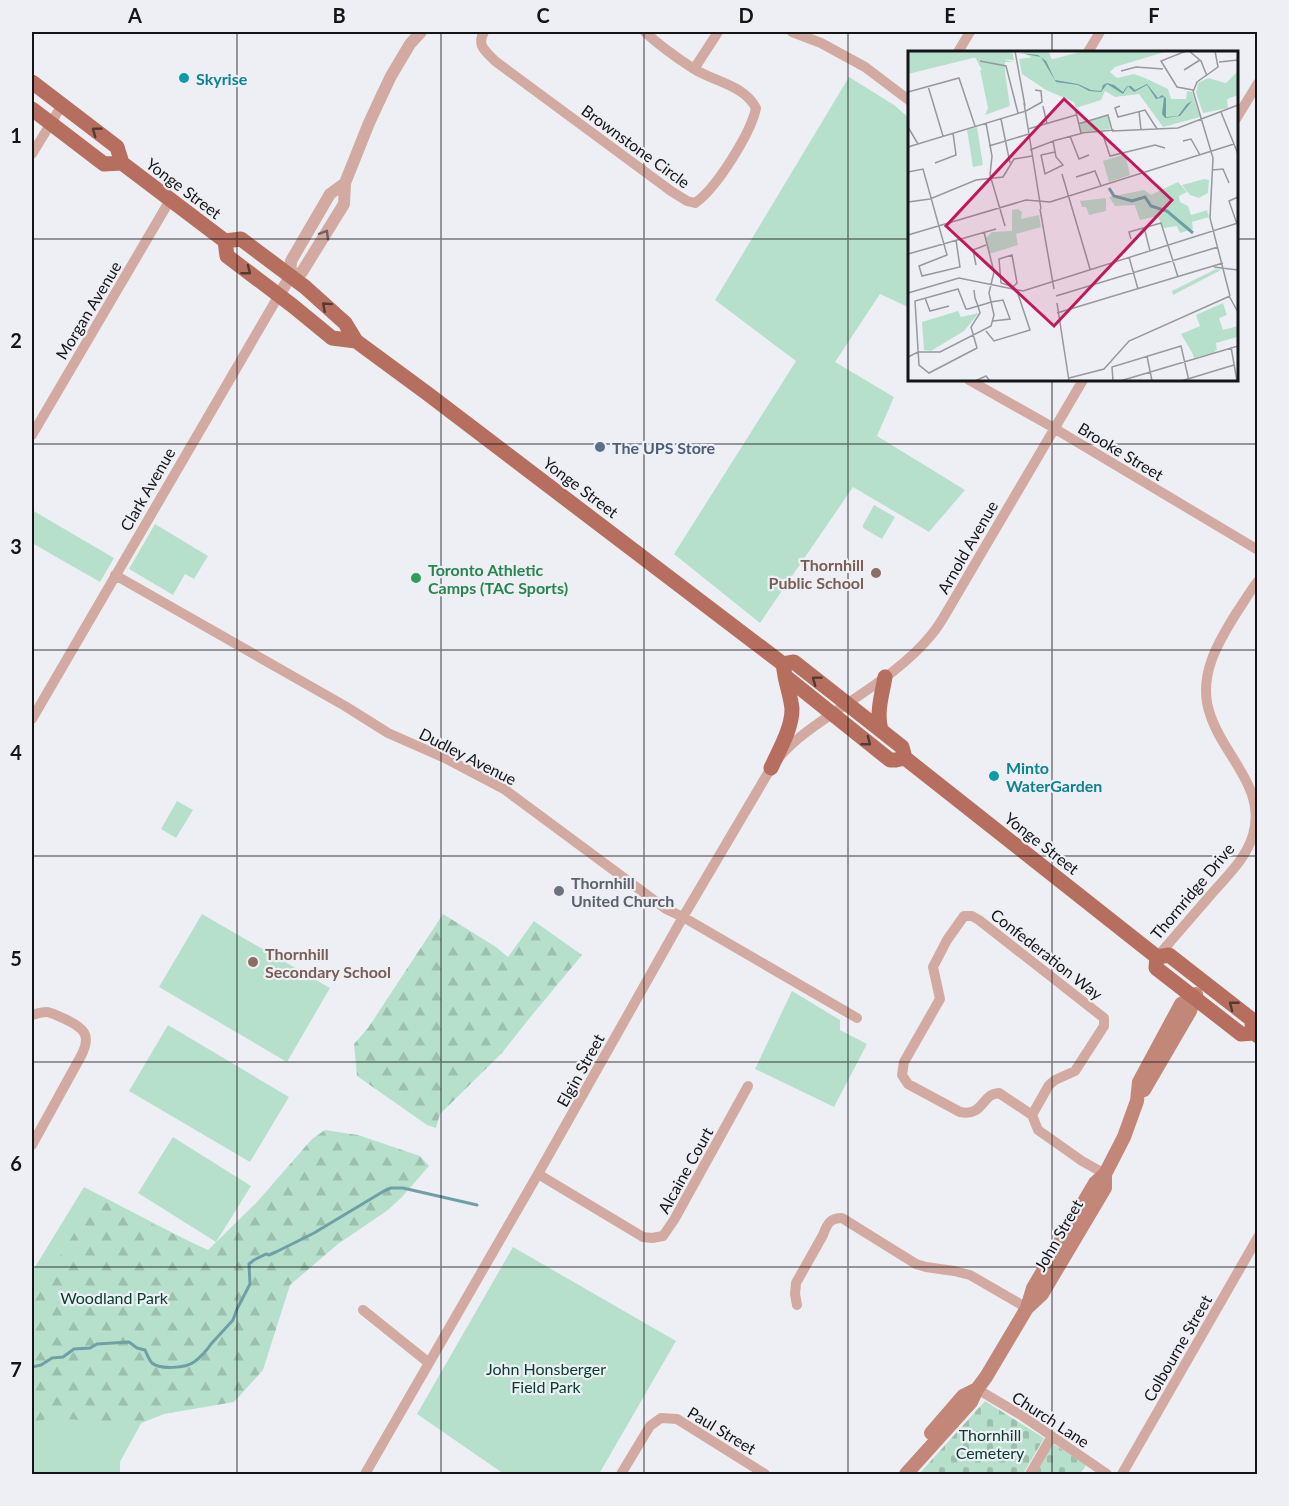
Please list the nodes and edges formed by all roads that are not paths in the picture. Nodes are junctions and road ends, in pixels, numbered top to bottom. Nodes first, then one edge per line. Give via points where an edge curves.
1 (421, 32) edge
2 (484, 32) edge
3 (645, 32) edge
4 (718, 32) edge
5 (792, 32) edge
6 (970, 32) edge
7 (1100, 32) edge
8 (959, 51) edge
9 (1089, 51) edge
10 (694, 69) junction
11 (32, 82) edge
12 (1257, 83) edge
13 (908, 100) edge
14 (62, 105) junction
15 (32, 110) edge
16 (1238, 116) edge
17 (50, 124) junction
18 (32, 154) edge
19 (122, 163) junction
20 (170, 200) junction
21 (225, 241) junction
22 (290, 277) junction
23 (279, 295) junction
24 (356, 341) junction
25 (971, 381) edge
26 (1082, 381) edge
27 (1055, 429) junction
28 (32, 435) edge
29 (1257, 550) edge
30 (115, 575) junction
31 (1257, 581) edge
32 (784, 670) junction
33 (885, 677) junction
34 (847, 704) junction
35 (832, 714) junction
36 (32, 719) edge
37 (881, 730) junction
38 (905, 759) junction
39 (771, 768) junction
40 (1252, 778) edge
41 (683, 917) junction
42 (1157, 957) junction
43 (1204, 982) junction
44 (1194, 997) junction
45 (32, 1015) edge
46 (858, 1018) dead end
47 (1256, 1034) edge
48 (748, 1086) dead end
49 (1032, 1115) junction
50 (32, 1145) edge
51 (538, 1174) junction
52 (1105, 1174) junction
53 (1256, 1245) edge
54 (797, 1305) dead end
55 (1027, 1308) junction
56 (363, 1310) dead end
57 (429, 1363) junction
58 (977, 1389) junction
59 (1052, 1436) junction
60 (365, 1474) edge
61 (621, 1474) edge
62 (765, 1474) edge
63 (895, 1474) edge
64 (906, 1474) edge
65 (1030, 1474) edge
66 (1107, 1474) edge
67 (1122, 1474) edge

1 - 22 street, Clark Avenue via 391,76 369,123 345,183 344,204 302,272
2 - 10 street, Brownstone Circle via 482,46 495,61 663,185 695,203 729,162 751,126 756,108 739,90
3 - 10 street, Brownstone Circle
4 - 10 street
5 - 13 street via 865,67
6 - 8 street
7 - 9 street
11 - 14 main road, Yonge Street
12 - 16 street
14 - 17 street
19 -> 14 main road, Yonge Street via 117,147
15 - 17 main road, Yonge Street
17 - 18 street
17 - 19 main road, Yonge Street via 104,164
19 - 20 main road, Yonge Street
20 - 21 main road, Yonge Street
20 - 28 street, Morgan Avenue
21 - 22 main road, Yonge Street via 241,239
21 -> 23 main road, Yonge Street via 227,256
22 - 23 street, Clark Avenue
24 -> 22 main road, Yonge Street via 345,323
23 - 24 main road, Yonge Street via 332,338
23 - 30 street, Clark Avenue
24 - 32 main road, Yonge Street
25 - 27 street, Brooke Street
26 - 27 street, Arnold Avenue
27 - 29 street, Brooke Street
27 - 33 street, Arnold Avenue via 932,634
30 - 36 street, Clark Avenue
30 - 41 street, Dudley Avenue via 388,733 504,789 666,909
31 - 40 street, Thornridge Drive via 1217,646 1206,680 1209,713 1218,733
34 -> 32 main road, Yonge Street via 794,662
32 - 35 main road, Yonge Street
32 - 39 main road via 792,711 789,728
33 - 34 street, Arnold Avenue
33 - 37 main road via 878,711
34 - 35 street, Elgin Street
34 - 37 main road, Yonge Street
35 -> 38 main road, Yonge Street via 890,760
35 - 39 street, Elgin Street via 789,746
37 - 38 main road, Yonge Street via 902,747
38 - 42 main road, Yonge Street
39 - 41 street, Elgin Street
40 - 42 street, Thornridge Drive via 1255,827 1242,859
41 - 46 street, Dudley Avenue
41 - 51 street, Elgin Street
42 - 43 main road, Yonge Street via 1168,955
42 - 44 main road, Yonge Street via 1156,968
43 - 44 main road, John Street
47 -> 43 main road, Yonge Street via 1251,1019
44 - 47 main road, Yonge Street via 1241,1034
44 - 52 main road, John Street via 1181,1004 1139,1082 1139,1096 1124,1137
45 - 50 street via 56,1015 79,1026 86,1036 81,1056
48 - 51 street, Alcaine Court via 663,1236 643,1237
49 - 49 street, Confederation Way via 1048,1085 1075,1071 1104,1026 1104,1018 979,920 964,916 933,967 940,999 904,1062 902,1075 908,1084 960,1112 978,1110 990,1095 999,1093
49 - 52 street, Confederation Way via 1038,1130
51 - 57 street, Elgin Street
52 - 55 main road, John Street via 1095,1183 1033,1288
53 - 67 street, Colbourne Street
54 - 55 street via 796,1283 830,1221 842,1218 916,1264 970,1275
55 - 58 main road, John Street
56 - 57 street
57 - 60 street, Elgin Street
58 - 59 street, Church Lane
58 - 63 main road, John Street via 963,1396
58 - 64 main road, John Street via 971,1402
59 - 65 street
59 - 66 street, Church Lane
61 - 62 street, Paul Street via 650,1426 661,1418 677,1419

